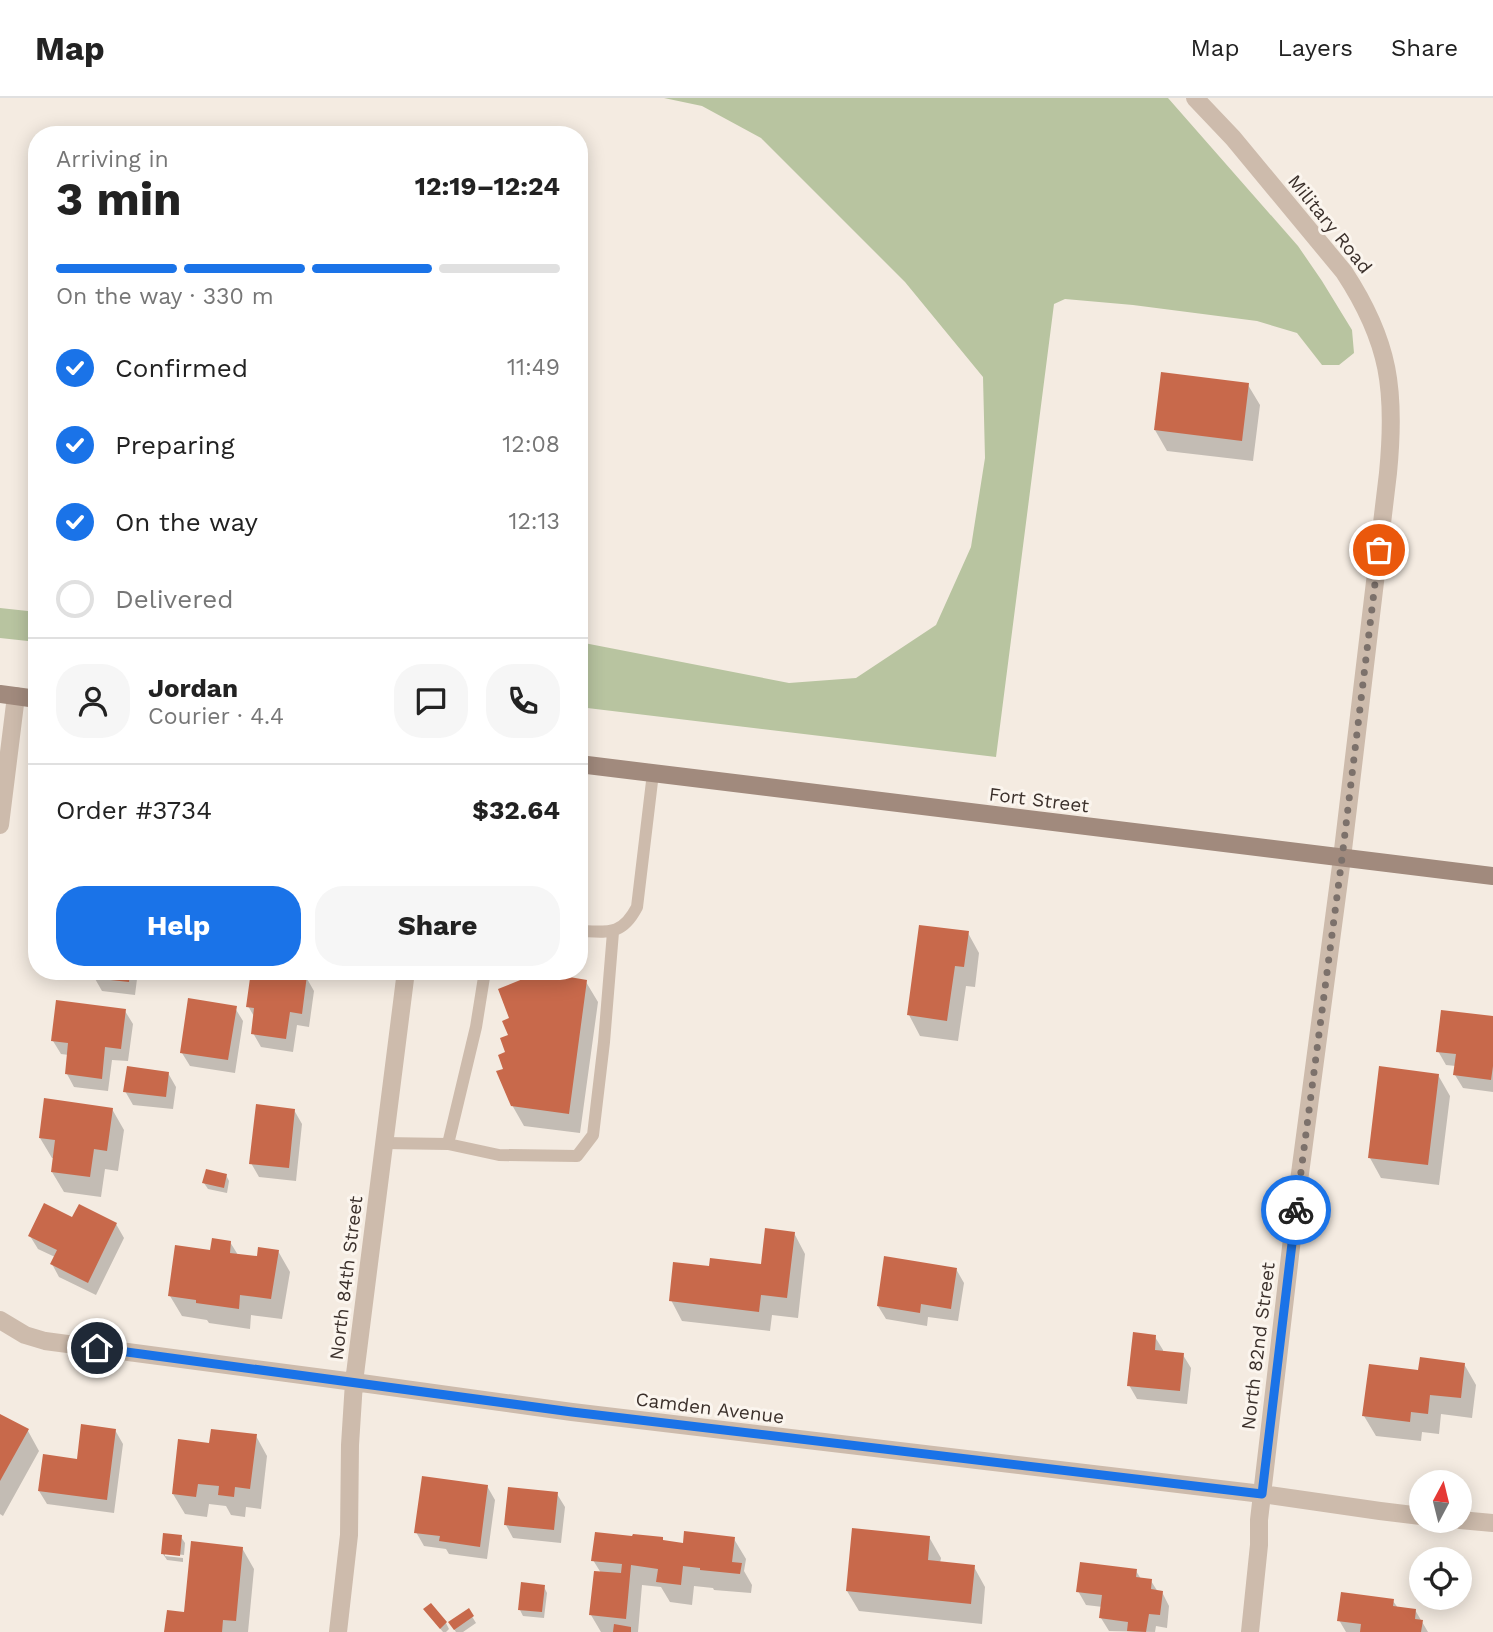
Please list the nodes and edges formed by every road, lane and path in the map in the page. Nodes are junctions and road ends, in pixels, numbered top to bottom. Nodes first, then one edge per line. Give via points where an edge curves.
1 (1195, 98) edge
2 (8, 695) edge
3 (28, 698) edge
4 (588, 765) edge
5 (653, 773) junction
6 (0, 825) edge
7 (1342, 858) junction
8 (1493, 876) edge
9 (588, 931) edge
10 (613, 932) junction
11 (405, 980) edge
12 (484, 980) edge
13 (384, 1143) junction
14 (448, 1144) junction
15 (0, 1320) edge
16 (354, 1382) junction
17 (1262, 1494) junction
18 (1409, 1515) edge
19 (1472, 1521) edge
20 (1493, 1523) edge
21 (338, 1632) edge
22 (1250, 1632) edge

1 - 7 street, Military Road via 1344,272 1372,320 1388,370 1389,458
2 - 3 main road
2 - 6 street
4 - 5 main road, Fort Street
5 - 7 main road, Fort Street
5 - 10 lane via 637,907 630,921
7 - 8 main road, Fort Street
7 - 17 street, North 82nd Street
9 - 10 lane
10 - 14 lane via 593,1135 585,1147 577,1156 499,1155
11 - 13 street, North 84th Street
12 - 14 lane
13 - 14 lane
13 - 16 street, North 84th Street
15 - 16 street, Camden Avenue via 45,1341
16 - 17 street, Camden Avenue
16 - 21 street, North 84th Street via 349,1535
17 - 18 street, Camden Avenue
17 - 22 street, North 82nd Street
19 - 20 street

